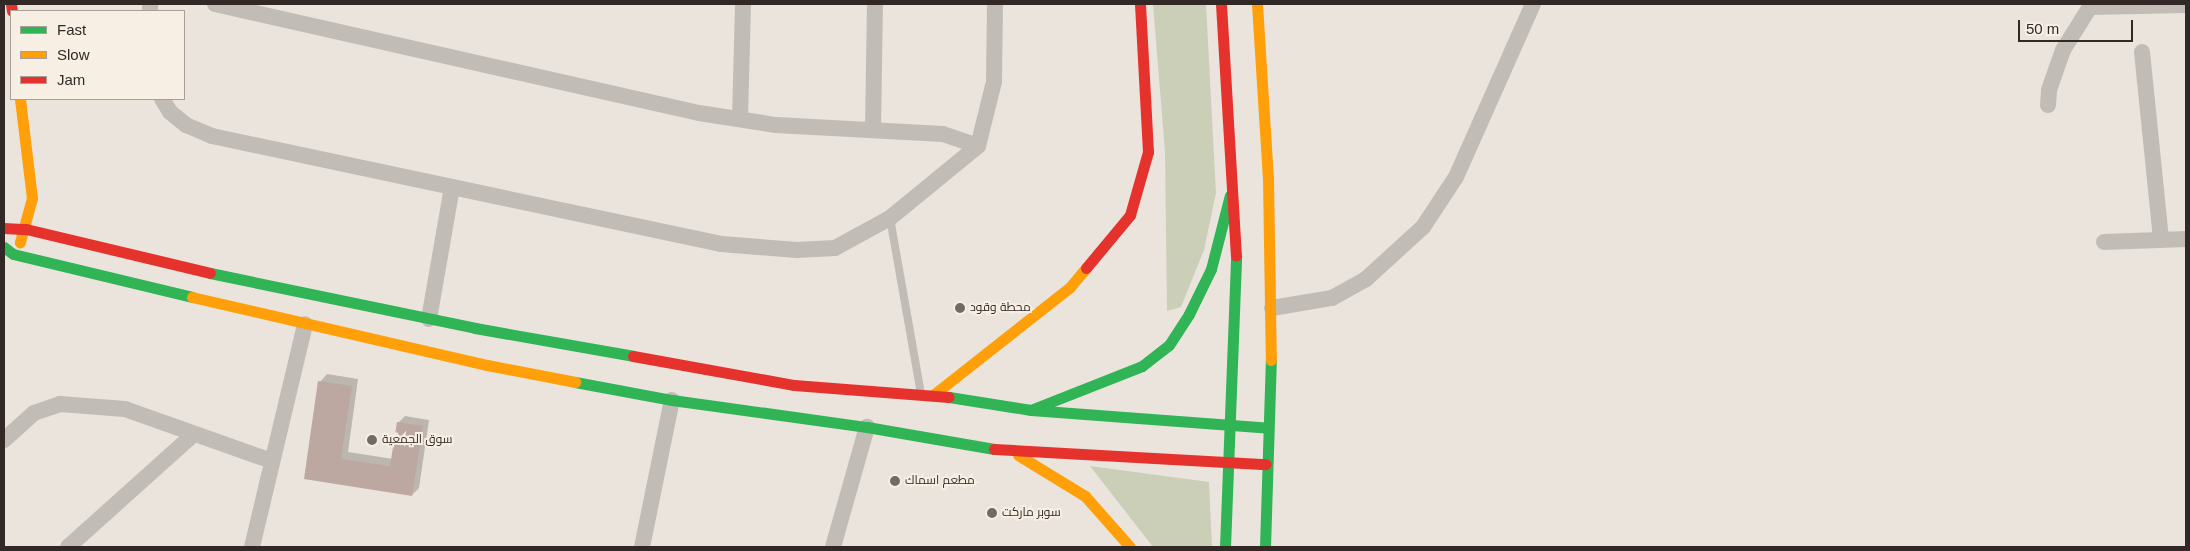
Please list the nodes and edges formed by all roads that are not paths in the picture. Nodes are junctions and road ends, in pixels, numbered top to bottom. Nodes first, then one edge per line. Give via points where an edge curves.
1 (215, 4) edge
2 (743, 4) edge
3 (875, 4) edge
4 (995, 4) edge
5 (1140, 4) edge
6 (1221, 4) edge
7 (1257, 4) edge
8 (1533, 4) edge
9 (2186, 5) edge
10 (2142, 52) dead end
11 (20, 100) edge
12 (163, 100) edge
13 (2048, 105) dead end
14 (740, 119) junction
15 (873, 130) junction
16 (978, 146) junction
17 (1233, 184) junction
18 (452, 187) junction
19 (890, 218) junction
20 (4, 228) edge
21 (26, 229) junction
22 (2161, 239) junction
23 (2186, 239) edge
24 (2104, 242) dead end
25 (84, 243) junction
26 (4, 246) edge
27 (13, 254) junction
28 (4, 265) edge
29 (78, 270) junction
30 (1272, 308) junction
31 (429, 319) junction
32 (305, 324) junction
33 (927, 394) junction
34 (667, 396) junction
35 (1031, 410) junction
36 (867, 426) junction
37 (1230, 428) junction
38 (1268, 428) junction
39 (194, 434) junction
40 (4, 440) edge
41 (1012, 452) junction
42 (272, 461) junction
43 (1229, 461) junction
44 (1266, 464) junction
45 (68, 547) edge
46 (252, 547) edge
47 (642, 547) edge
48 (833, 547) edge
49 (1130, 547) edge
50 (1225, 547) edge
51 (1265, 547) edge

1 - 14 street via 564,84
2 - 14 street
3 - 15 street
4 - 16 street via 994,82
5 - 33 main road via 1148,152 1130,215 1070,288
6 - 17 main road
7 - 30 main road
8 - 30 street via 1456,177 1422,227 1366,279 1332,298
9 - 13 street via 2090,8 2063,50 2049,90
10 - 22 street
11 - 21 main road via 32,198
12 - 18 street via 170,112 186,125 212,136
14 - 15 street via 776,125
15 - 16 street via 943,134
16 - 19 street
17 - 35 main road via 1211,269 1190,314 1169,345 1142,366
17 - 37 main road via 1237,239
18 - 19 street via 722,244 797,250 835,248
18 - 31 street
19 - 33 lane
20 - 21 main road
21 - 25 main road
21 - 27 main road
22 - 23 street
22 - 24 street
25 - 29 main road via 75,245 69,253
25 - 31 main road via 238,280
26 - 27 main road
27 - 28 main road
27 - 29 main road
29 - 32 main road
30 - 38 main road
31 - 33 main road via 672,368 794,385
32 - 34 main road via 486,365
32 - 42 street
33 - 35 main road
34 - 36 main road
34 - 47 street
35 - 37 main road
36 - 41 main road
36 - 48 street
37 - 38 main road
37 - 43 main road
38 - 44 main road
39 - 40 street via 125,410 60,404 34,413
39 - 42 street
39 - 45 street
41 - 43 main road
41 - 49 main road via 1085,496
42 - 46 street
43 - 44 main road
43 - 50 main road
44 - 51 main road

